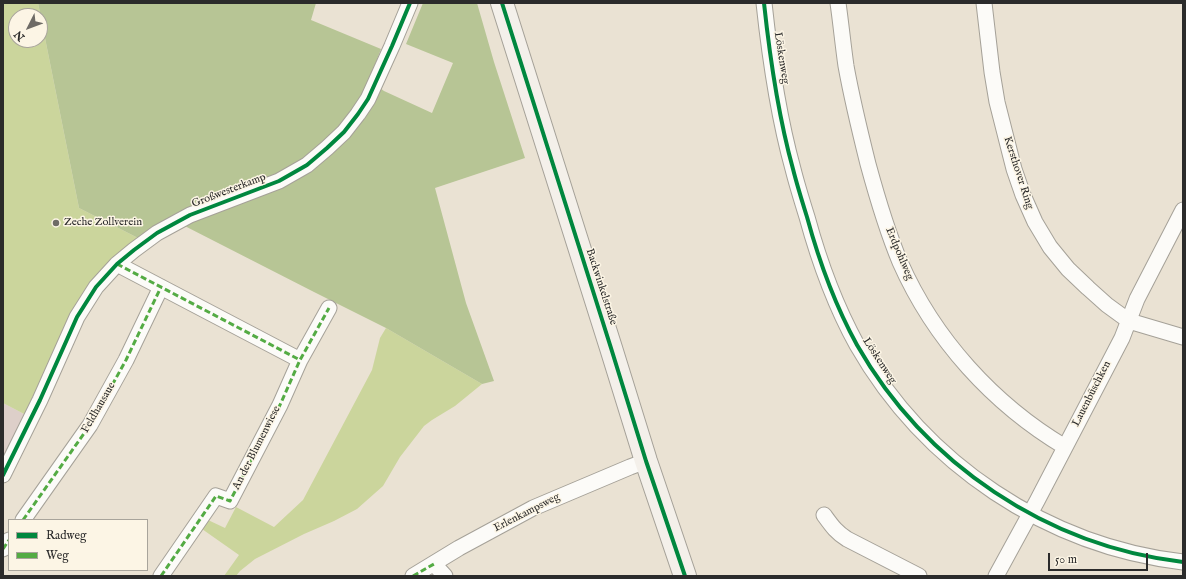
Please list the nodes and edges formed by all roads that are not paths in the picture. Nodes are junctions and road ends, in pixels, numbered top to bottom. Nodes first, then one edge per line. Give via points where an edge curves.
1 (410, 3) edge
2 (502, 3) edge
3 (764, 3) edge
4 (838, 3) edge
5 (984, 3) edge
6 (1183, 210) edge
7 (117, 264) junction
8 (161, 287) junction
9 (329, 308) dead end
10 (1129, 321) junction
11 (1183, 337) edge
12 (300, 360) junction
13 (1065, 447) junction
14 (646, 461) junction
15 (3, 475) edge
16 (1030, 514) junction
17 (824, 515) dead end
18 (24, 519) edge
19 (1183, 562) edge
20 (434, 564) junction
21 (161, 576) edge
22 (413, 576) edge
23 (446, 576) edge
24 (685, 576) edge
25 (919, 576) edge
26 (996, 576) edge

1 - 7 street, Großwesterkamp via 368,99 344,132 328,148 307,165 279,181 167,227
2 - 14 main road, Backwinkelstraße
3 - 16 street, Löskenweg via 782,124 792,168 826,276 857,344 875,375 895,401 940,450 992,491
4 - 13 street, Erdpohlweg via 855,109 888,231 900,262 916,293 954,352 1002,401
5 - 10 street, Kersthover Ring via 997,102 1014,169 1035,222 1050,247 1068,269 1107,305
6 - 10 street, Lauenbüschken via 1137,299
7 - 8 street
7 - 15 street, Großwesterkamp via 96,287 77,317
8 - 12 street
8 - 18 street, Feldhausaue via 126,360 90,425
9 - 12 street, An der Blumenwiese
10 - 11 street, Kersthover Ring
10 - 13 street, Lauenbüschken
12 - 21 street, An der Blumenwiese via 230,501 216,496
13 - 16 street, Lauenbüschken
14 - 20 street, Erlenkampsweg via 533,508
14 - 24 main road, Backwinkelstraße
16 - 19 street, Löskenweg via 1105,546
16 - 26 street, Lauenbüschken
17 - 25 street via 837,533
20 - 22 street, Erlenkampsweg
20 - 23 street

